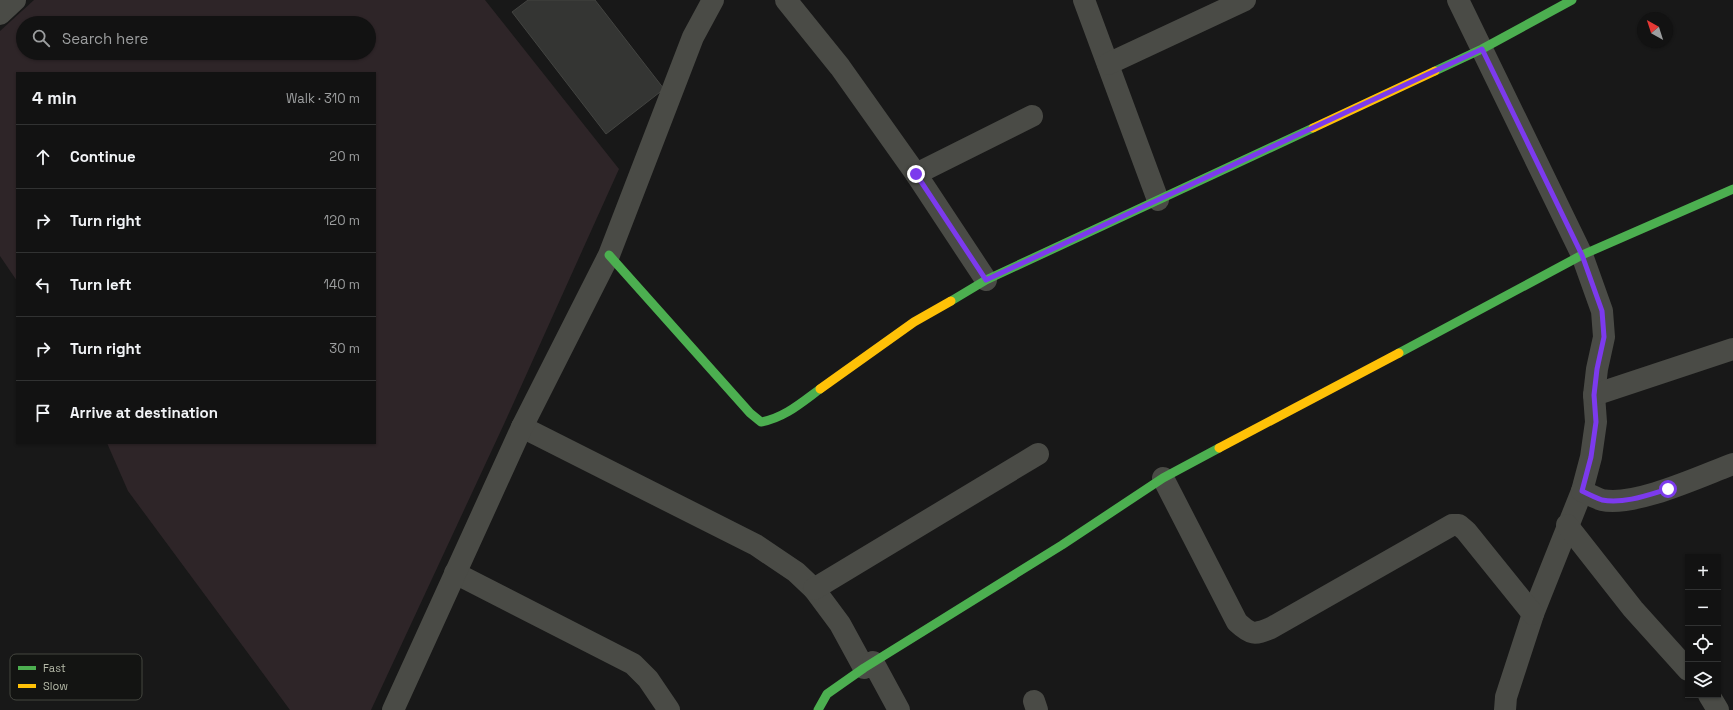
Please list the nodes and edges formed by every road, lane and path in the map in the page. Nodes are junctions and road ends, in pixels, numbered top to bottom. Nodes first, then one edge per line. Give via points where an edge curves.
1 (15, 0) edge
2 (713, 0) edge
3 (786, 0) edge
4 (1084, 0) edge
5 (1245, 0) edge
6 (1458, 0) edge
7 (1572, 0) edge
8 (1222, 5) edge
9 (0, 14) edge
10 (1482, 49) junction
11 (1108, 64) junction
12 (1032, 116) dead end
13 (916, 174) junction
14 (1733, 189) edge
15 (1158, 200) junction
16 (609, 255) junction
17 (1582, 255) junction
18 (986, 280) junction
19 (1733, 349) edge
20 (1594, 395) junction
21 (522, 427) junction
22 (1038, 454) dead end
23 (1733, 464) edge
24 (1163, 478) junction
25 (1582, 491) junction
26 (1567, 525) junction
27 (455, 573) junction
28 (814, 589) junction
29 (1533, 614) junction
30 (869, 665) junction
31 (1685, 667) edge
32 (1710, 698) edge
33 (393, 710) edge
34 (669, 710) edge
35 (818, 710) edge
36 (899, 710) edge
37 (1505, 710) edge
38 (1718, 710) edge

1 - 9 street
2 - 16 street via 693,37
3 - 13 street via 840,67
4 - 11 street
5 - 8 street
6 - 10 street
7 - 10 street
8 - 11 street
10 - 15 street
10 - 17 street
11 - 15 street
12 - 13 street
13 - 18 street
14 - 17 street
15 - 18 street
16 - 18 street via 750,413 762,422 787,413 908,327
16 - 21 street
17 - 20 street via 1602,311 1604,337
17 - 24 street
19 - 20 street
20 - 25 street via 1596,422 1591,457
21 - 27 street
21 - 28 street via 756,545 796,572
22 - 28 street
23 - 25 street via 1637,498 1602,500
24 - 29 street via 1237,622 1246,630 1258,634 1271,628 1452,525 1459,525 1466,531
24 - 30 street via 1062,546
25 - 26 street
26 - 29 street
26 - 31 street via 1633,609
27 - 33 street
27 - 34 street via 632,664 648,679
28 - 30 street
29 - 37 street via 1506,697
30 - 35 street via 826,694
30 - 36 street
32 - 38 street

